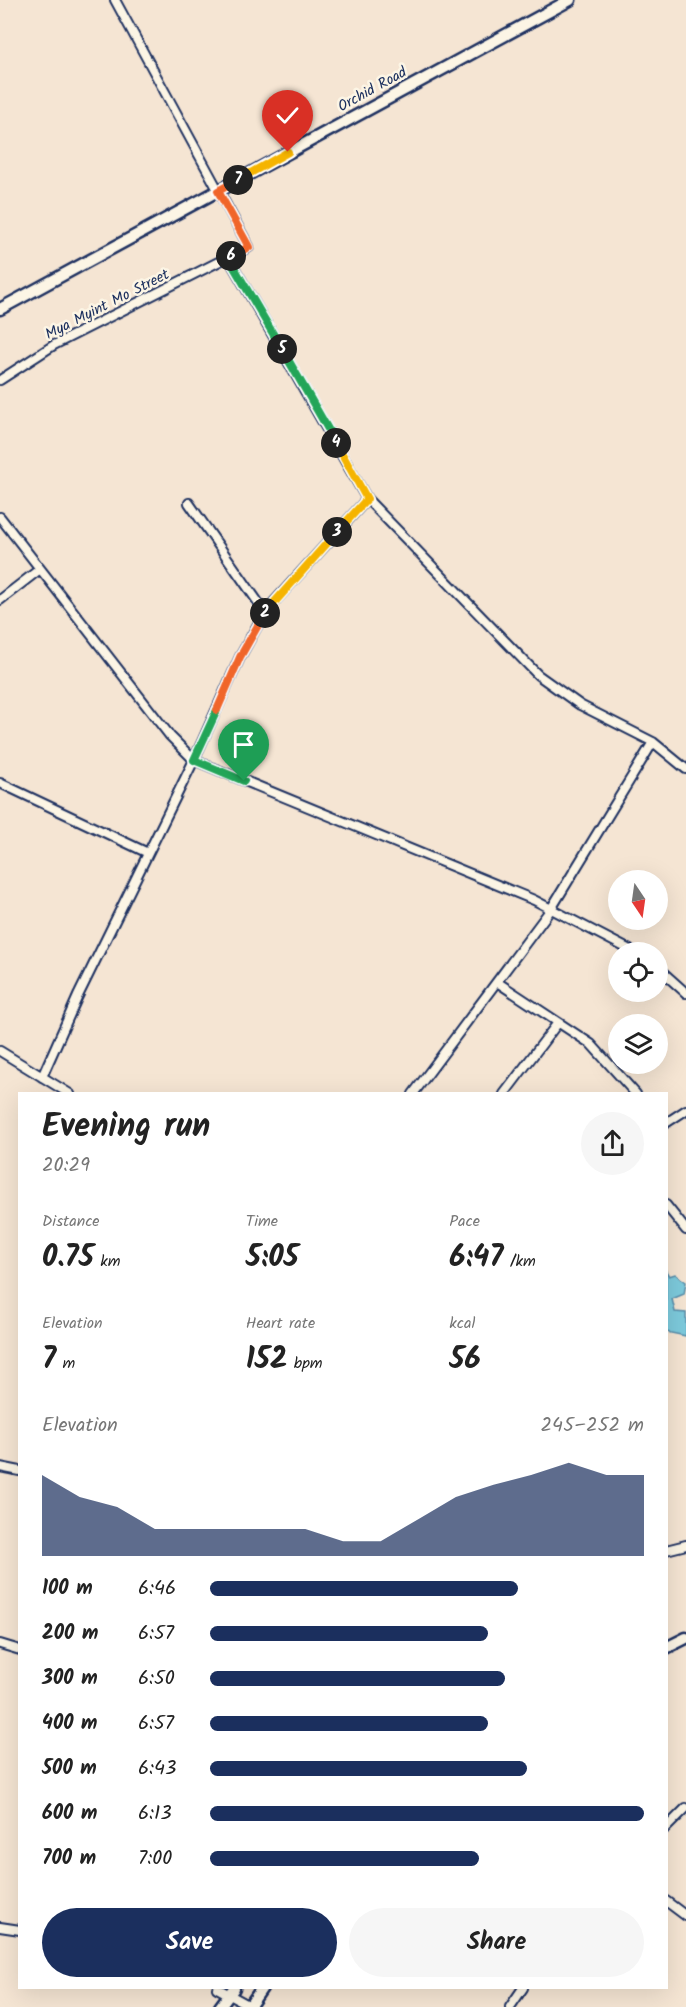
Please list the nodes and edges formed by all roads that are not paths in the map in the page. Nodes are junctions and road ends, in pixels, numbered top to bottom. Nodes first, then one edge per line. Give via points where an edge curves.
1 (115, 0) edge
2 (570, 0) edge
3 (218, 191) junction
4 (228, 257) junction
5 (0, 309) edge
6 (0, 380) edge
7 (367, 499) junction
8 (189, 503) dead end
9 (0, 517) edge
10 (40, 569) junction
11 (0, 600) edge
12 (265, 612) junction
13 (653, 742) junction
14 (194, 760) junction
15 (686, 769) edge
16 (0, 783) edge
17 (148, 853) junction
18 (551, 909) junction
19 (615, 942) edge
20 (668, 977) edge
21 (496, 982) junction
22 (686, 993) edge
23 (557, 1024) junction
24 (0, 1051) edge
25 (42, 1077) junction
26 (67, 1092) edge
27 (414, 1092) edge
28 (508, 1092) edge
29 (634, 1092) edge
30 (686, 1110) edge
31 (668, 1122) edge
32 (668, 1208) edge
33 (686, 1230) edge
34 (0, 1467) edge
35 (18, 1471) edge
36 (686, 1545) edge
37 (668, 1550) edge
38 (686, 1638) edge
39 (0, 1644) edge
40 (668, 1647) edge
41 (18, 1649) edge
42 (686, 1808) edge
43 (668, 1826) edge
44 (668, 1902) edge
45 (686, 1916) edge
46 (0, 1927) edge
47 (18, 1930) edge
48 (261, 1989) edge
49 (522, 1989) edge
50 (232, 1991) edge
51 (220, 2007) edge
52 (250, 2007) edge
53 (510, 2007) edge

1 - 3 street
2 - 3 main road, Orchid Road
3 - 4 street, Mya Myint Mo Street via 249,247
3 - 5 main road, Orchid Road
4 - 6 street, Mya Myint Mo Street via 54,345
4 - 7 street
7 - 12 street
7 - 13 street via 537,675 580,705
8 - 12 street
9 - 10 street
10 - 11 street
10 - 14 street via 170,736
12 - 14 street via 240,657
13 - 15 street
13 - 18 street
14 - 17 street
14 - 18 street
16 - 17 street
17 - 25 street
18 - 19 street
18 - 21 street
20 - 22 street
21 - 23 street
21 - 27 street
23 - 28 street
23 - 29 street via 591,1044
24 - 25 street
25 - 26 street
30 - 31 street
32 - 33 street
34 - 35 street
36 - 37 street
38 - 40 main road
39 - 41 street
42 - 43 street
44 - 45 street
46 - 47 street
48 - 52 main road
49 - 53 street
50 - 51 main road
50 - 52 street

